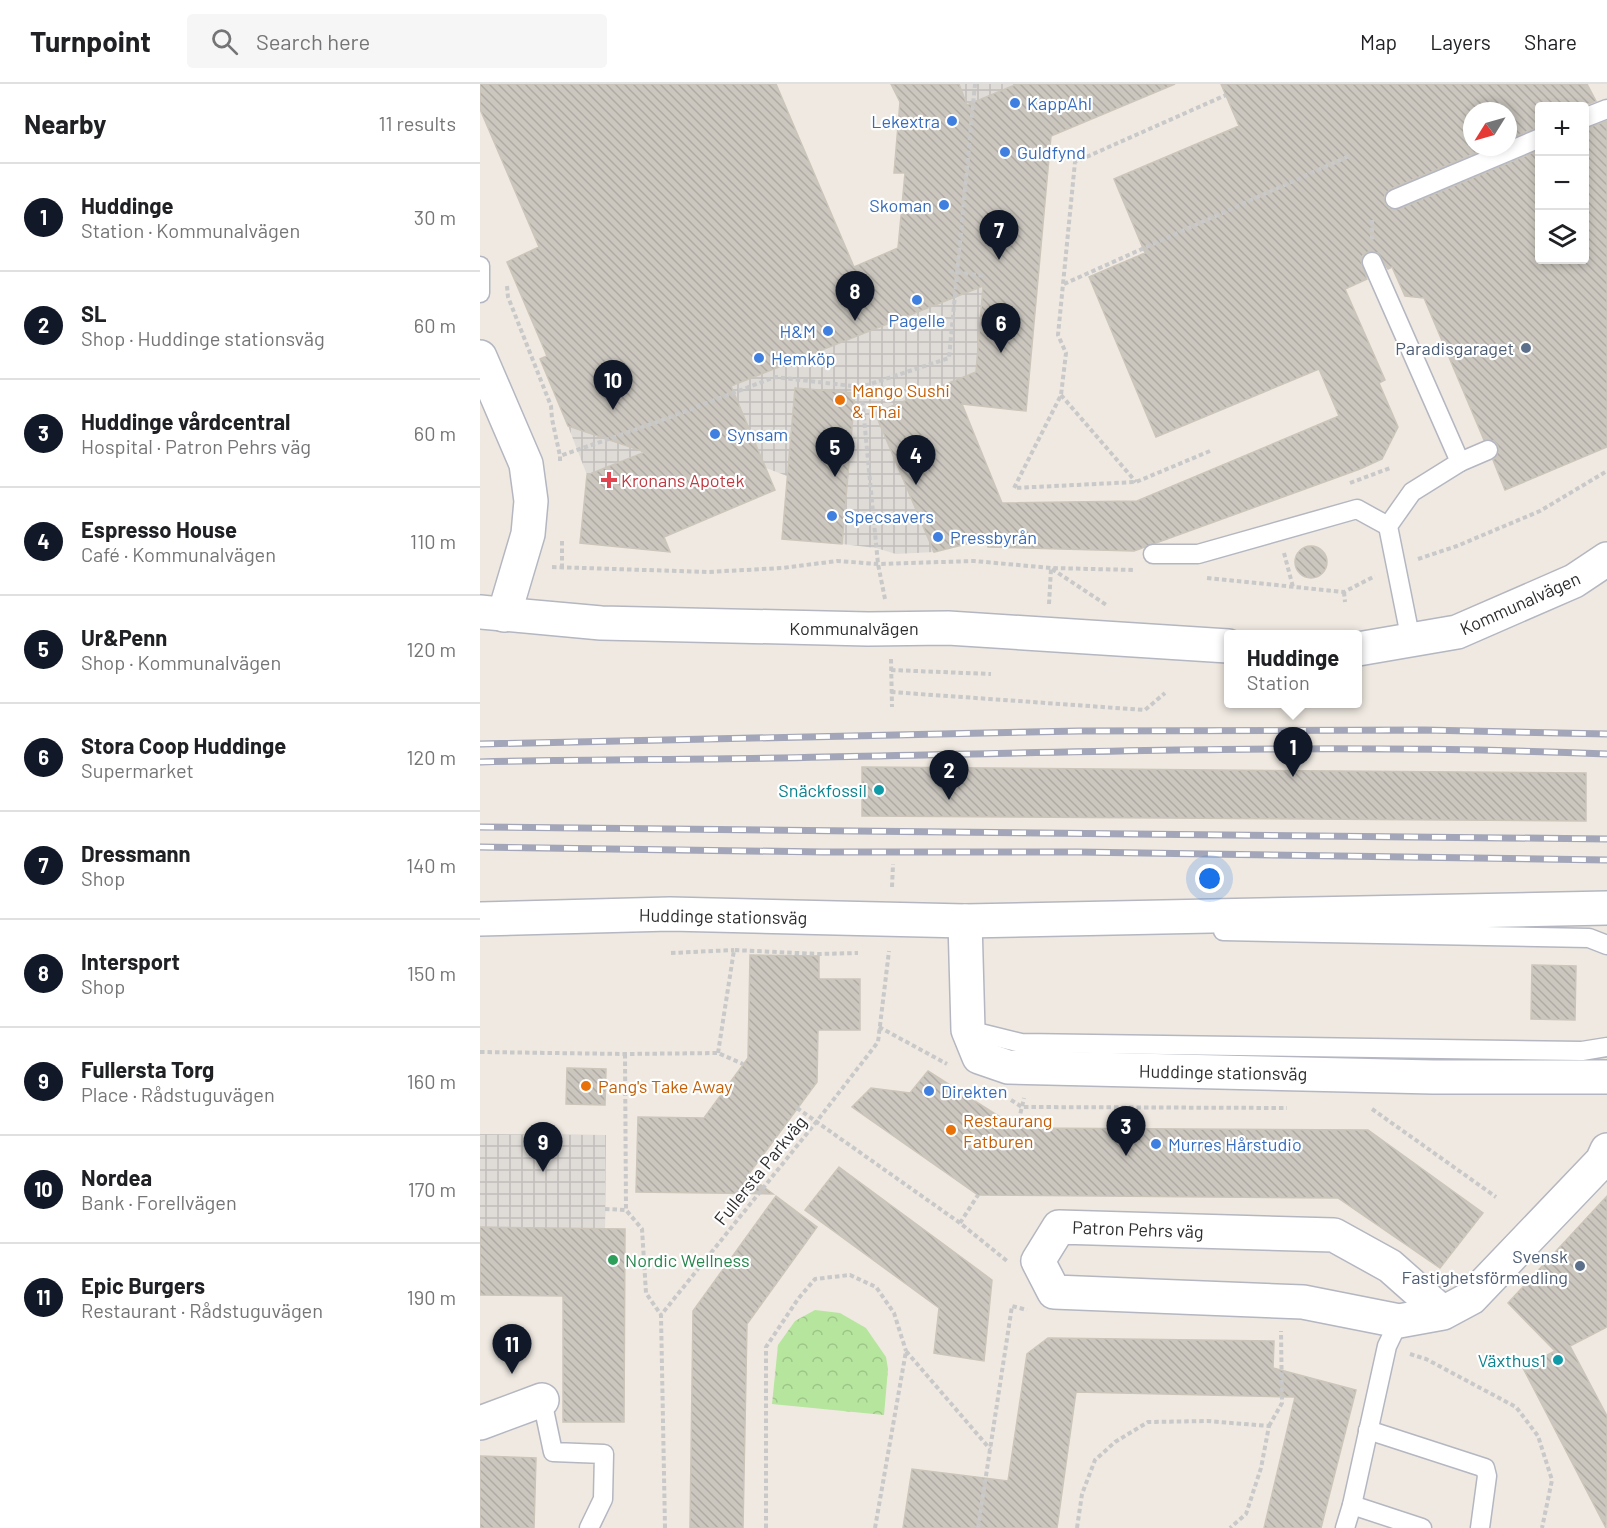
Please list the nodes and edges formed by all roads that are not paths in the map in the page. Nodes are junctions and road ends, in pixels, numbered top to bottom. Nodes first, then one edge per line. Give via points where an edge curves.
1 (1607, 109) edge
2 (1589, 116) edge
3 (1535, 140) edge
4 (1395, 199) dead end
5 (1372, 262) dead end
6 (480, 267) edge
7 (480, 293) edge
8 (480, 357) edge
9 (1488, 450) dead end
10 (1460, 462) junction
11 (1388, 526) junction
12 (1153, 554) dead end
13 (1607, 560) edge
14 (492, 614) edge
15 (1411, 641) junction
16 (1224, 646) edge
17 (1362, 648) edge
18 (1607, 908) edge
19 (480, 920) edge
20 (965, 931) junction
21 (1607, 945) edge
22 (968, 1030) junction
23 (1607, 1047) edge
24 (1607, 1077) edge
25 (1607, 1150) edge
26 (1443, 1313) junction
27 (1399, 1321) junction
28 (542, 1400) joint
29 (480, 1423) edge
30 (1368, 1430) junction
31 (1352, 1505) junction
32 (589, 1528) edge
33 (1345, 1528) edge
34 (1422, 1528) edge
35 (1480, 1528) edge

1 - 2 lane
3 - 4 lane
5 - 10 lane
6 - 7 lane
8 - 14 street via 526,464 531,501 528,534 519,565
9 - 10 lane
10 - 11 lane via 1412,492
11 - 12 lane via 1357,509 1198,554
11 - 15 lane
13 - 15 street, Kommunalvägen via 1574,581 1456,632
14 - 16 street, Kommunalvägen via 601,623 948,628
15 - 17 street, Kommunalvägen
18 - 20 street, Huddinge stationsväg
19 - 20 street, Huddinge stationsväg via 670,914
20 - 21 lane via 1030,928 1589,938
20 - 22 street, Huddinge stationsväg
22 - 23 lane via 1021,1043 1582,1051
22 - 24 street, Huddinge stationsväg via 980,1057 1008,1067
25 - 26 street, Patron Pehrs väg via 1602,1161 1471,1298
26 - 27 street, Patron Pehrs väg
26 - 27 street, Patron Pehrs väg via 1390,1266 1334,1235 1059,1227 1038,1261 1054,1292 1303,1302
27 - 30 lane via 1387,1346
28 - 29 street
28 - 32 lane via 553,1452 604,1454 603,1499
30 - 31 lane
30 - 35 lane via 1485,1468
31 - 33 lane
31 - 34 lane

